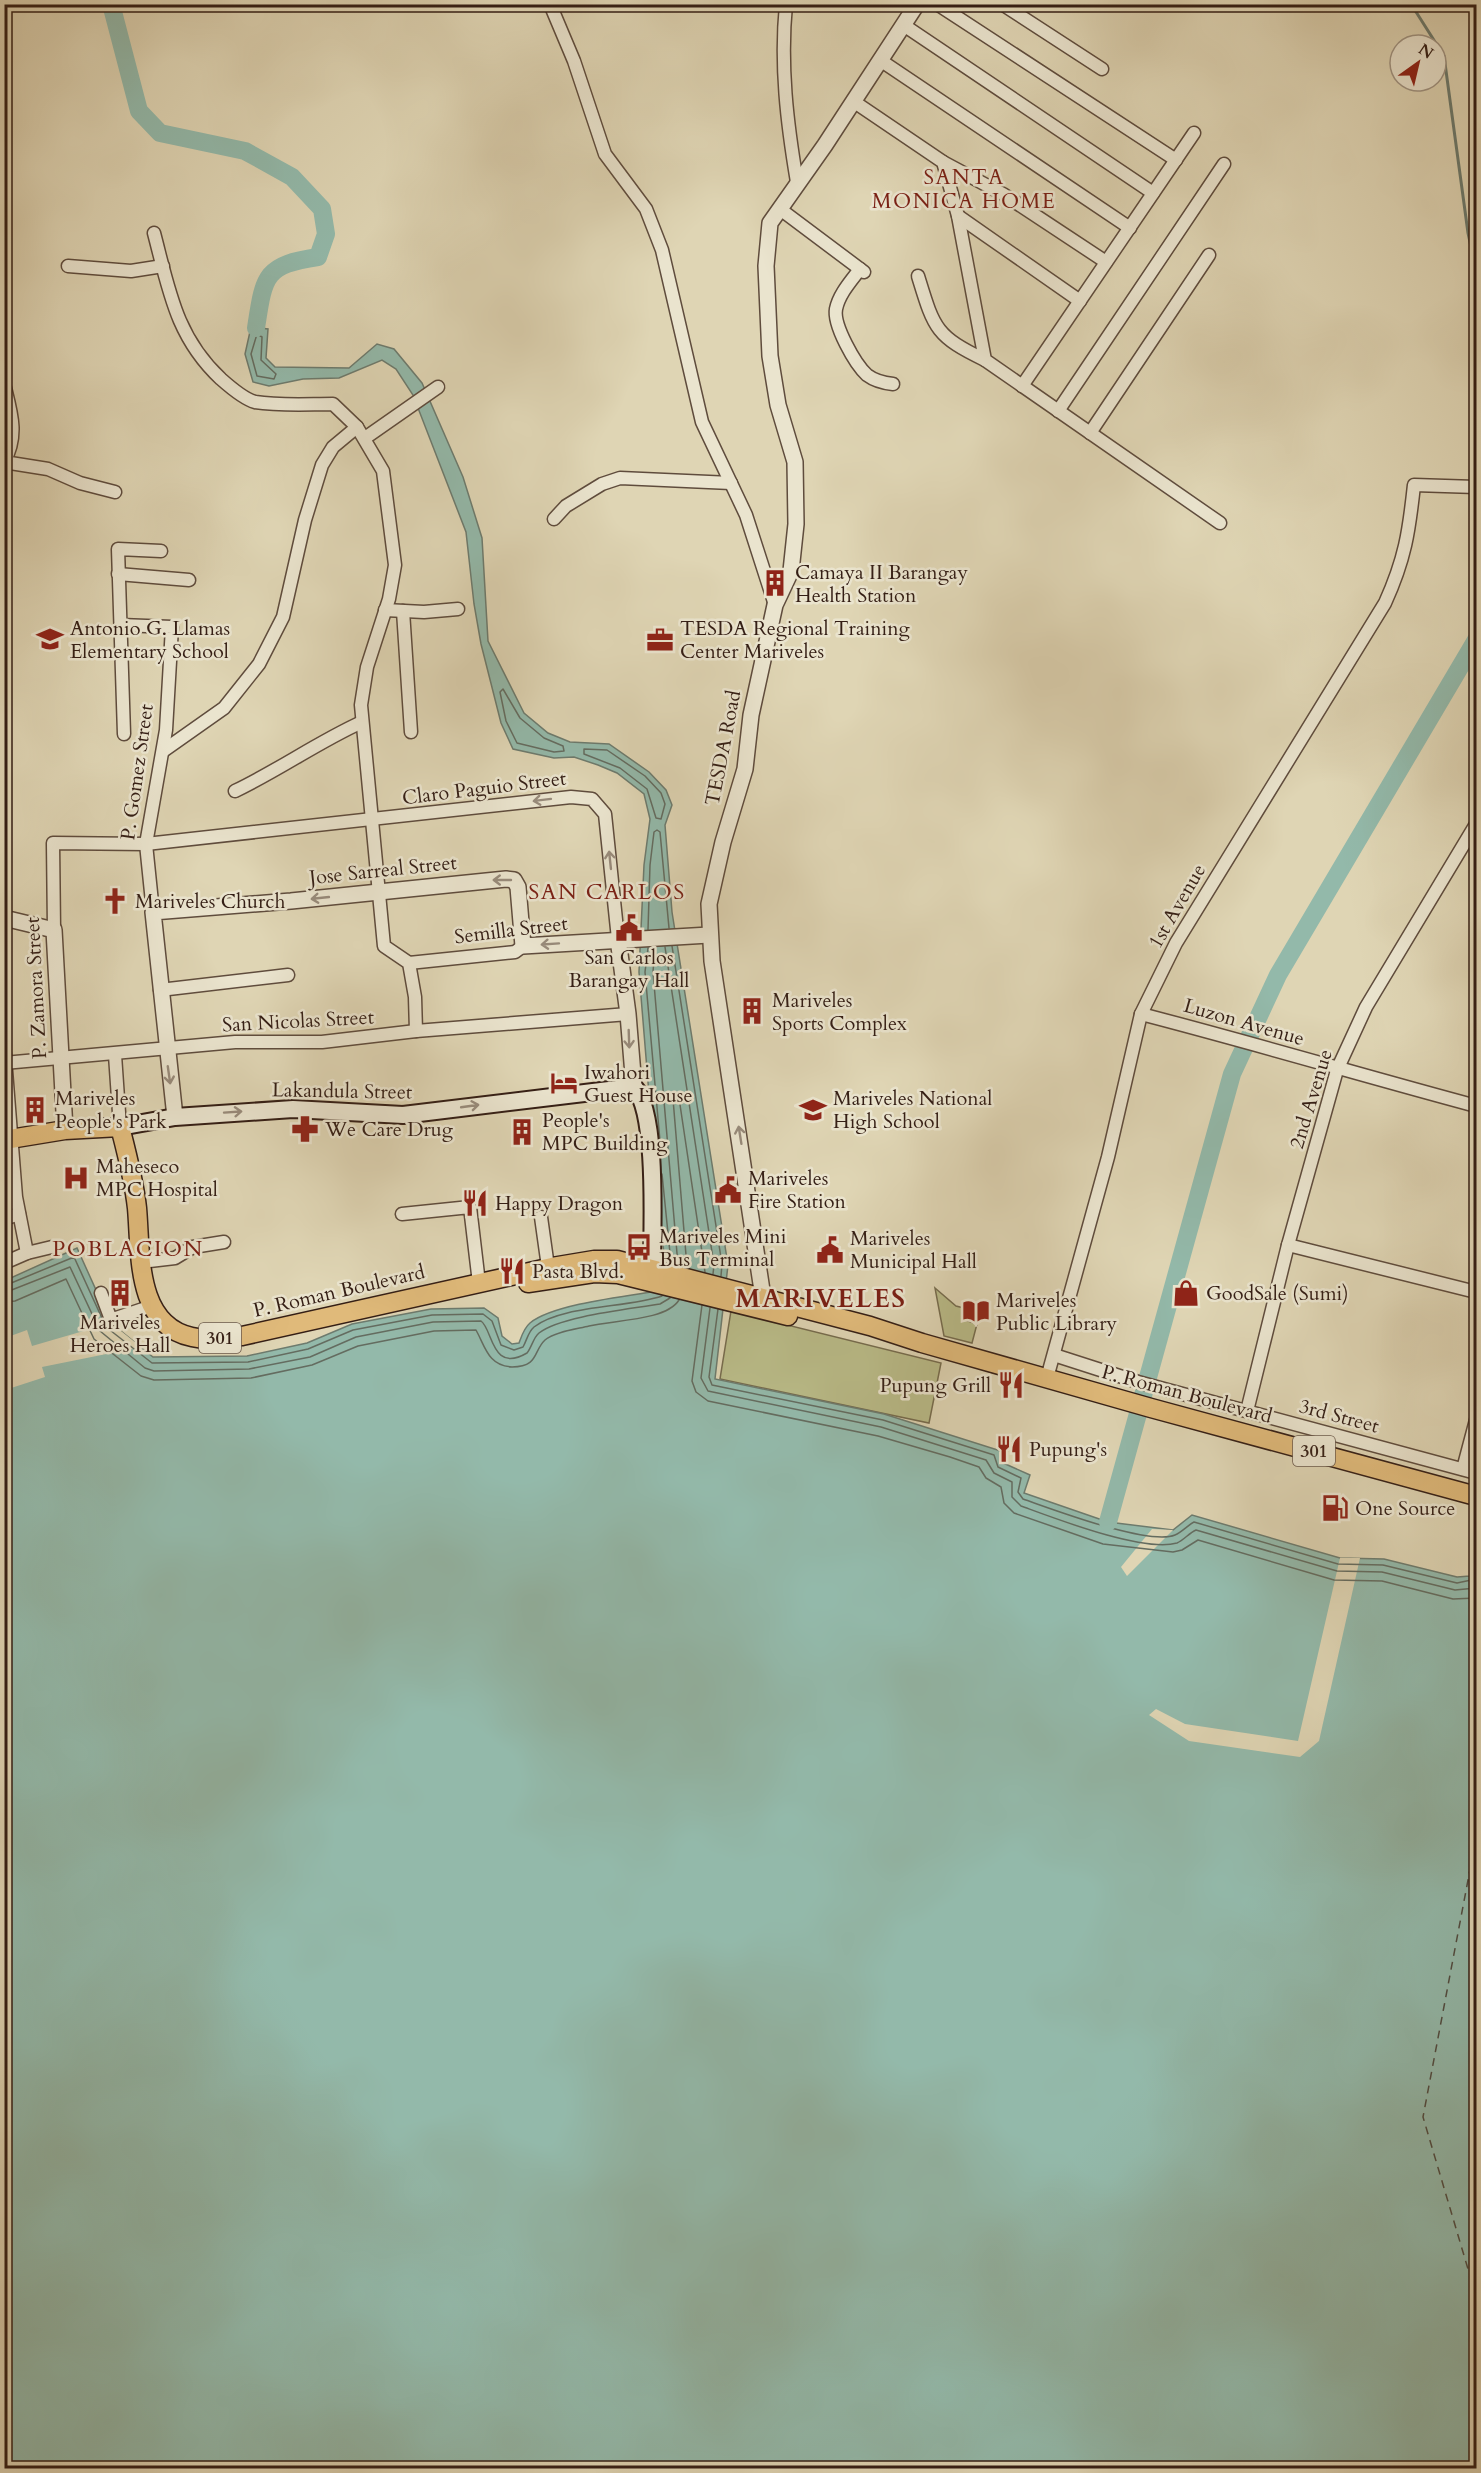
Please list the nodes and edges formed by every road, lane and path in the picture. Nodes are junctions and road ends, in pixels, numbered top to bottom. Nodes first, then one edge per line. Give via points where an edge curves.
1 (550, 4) edge
2 (786, 4) edge
3 (917, 4) edge
4 (938, 4) edge
5 (1002, 4) edge
6 (905, 26) junction
7 (880, 60) junction
8 (1102, 69) dead end
9 (853, 100) junction
10 (1194, 133) dead end
11 (1176, 160) junction
12 (943, 162) junction
13 (1224, 164) dead end
14 (797, 182) junction
15 (1153, 193) junction
16 (780, 209) junction
17 (958, 216) junction
18 (1130, 228) junction
19 (154, 233) dead end
20 (1209, 255) dead end
21 (1106, 262) junction
22 (68, 266) dead end
23 (163, 266) junction
24 (918, 276) dead end
25 (1080, 301) junction
26 (985, 360) junction
27 (4, 384) edge
28 (893, 384) dead end
29 (1022, 386) junction
30 (435, 389) dead end
31 (1058, 411) junction
32 (357, 427) junction
33 (1090, 433) junction
34 (365, 438) junction
35 (4, 462) edge
36 (731, 483) junction
37 (1476, 487) edge
38 (115, 492) dead end
39 (554, 519) dead end
40 (1220, 523) dead end
41 (161, 551) dead end
42 (118, 574) junction
43 (189, 580) dead end
44 (775, 605) junction
45 (458, 609) dead end
46 (385, 610) junction
47 (403, 611) junction
48 (121, 625) junction
49 (363, 722) junction
50 (411, 732) dead end
51 (124, 734) dead end
52 (163, 751) junction
53 (235, 791) dead end
54 (373, 821) junction
55 (1476, 824) edge
56 (54, 843) joint
57 (146, 844) junction
58 (378, 891) junction
59 (153, 912) junction
60 (4, 918) edge
61 (54, 930) junction
62 (709, 935) junction
63 (618, 939) junction
64 (523, 946) junction
65 (409, 963) junction
66 (288, 975) dead end
67 (160, 990) junction
68 (628, 1014) junction
69 (1141, 1014) junction
70 (416, 1031) junction
71 (4, 1045) edge
72 (166, 1049) junction
73 (115, 1055) junction
74 (61, 1059) junction
75 (5, 1063) edge
76 (1337, 1070) junction
77 (634, 1087) junction
78 (1476, 1106) edge
79 (175, 1117) junction
80 (120, 1127) junction
81 (65, 1130) junction
82 (7, 1140) edge
83 (19, 1214) junction
84 (402, 1214) dead end
85 (541, 1216) dead end
86 (4, 1219) edge
87 (224, 1242) dead end
88 (1288, 1245) junction
89 (52, 1247) dead end
90 (27, 1253) junction
91 (141, 1262) junction
92 (4, 1263) edge
93 (548, 1268) junction
94 (657, 1273) junction
95 (478, 1283) junction
96 (1476, 1292) edge
97 (101, 1293) dead end
98 (735, 1296) junction
99 (763, 1297) junction
100 (152, 1306) junction
101 (922, 1343) junction
102 (1054, 1355) junction
103 (1047, 1378) junction
104 (1247, 1411) junction
105 (1476, 1420) edge
106 (1463, 1469) junction
107 (1476, 1473) edge
108 (1476, 1497) edge

1 - 36 street via 605,154 646,209 658,240 702,422
2 - 14 street via 782,44 785,94
3 - 6 street, TESDA Road
4 - 11 street
5 - 8 street
6 - 7 street, TESDA Road
6 - 15 street
7 - 9 street, TESDA Road
7 - 18 street
9 - 12 street
9 - 14 street, TESDA Road
10 - 11 street
11 - 15 street
12 - 17 street
12 - 21 street via 1003,194
13 - 31 street
14 - 16 street, TESDA Road
15 - 18 street
16 - 28 street via 862,271 839,299 835,312 838,326 867,374 880,383
16 - 44 street, TESDA Road via 770,223 766,266 770,356 778,405 795,462 796,524 791,571
17 - 25 street
17 - 26 street
18 - 21 street
19 - 23 street
20 - 33 street
21 - 25 street
22 - 23 street via 131,272
23 - 32 street via 185,335 200,360 230,387 254,402 333,404
24 - 26 street via 939,333
25 - 29 street
26 - 29 street
27 - 35 street via 14,426 12,448
29 - 31 street
30 - 34 street
31 - 33 street
32 - 34 street
32 - 52 street via 333,447 322,465 283,617 259,664 224,708
33 - 40 street
34 - 46 street via 382,471 395,565
35 - 38 street via 48,469
36 - 39 street via 620,478 566,506
36 - 44 street via 746,515
37 - 69 street, 1st Avenue via 1414,485 1408,539 1385,603 1176,944
41 - 42 street via 118,549
42 - 43 street
42 - 48 street
44 - 62 street, TESDA Road via 751,715 745,769 709,904
45 - 47 street
46 - 47 street
46 - 49 street via 367,667 361,705
47 - 50 street
48 - 51 street
48 - 52 street, P. Gomez Street via 172,627
49 - 53 street
49 - 54 street
52 - 57 street, P. Gomez Street
54 - 57 street, Claro Paguio Street
54 - 58 street
63 -> 54 street, Claro Paguio Street via 606,823 592,799 571,797
55 - 76 street, 2nd Avenue via 1366,1006
56 - 57 street, Claro Paguio Street
56 - 61 street, P. Zamora Street
57 - 59 street, P. Gomez Street
58 -> 59 street, Jose Sarreal Street
64 -> 58 street, Jose Sarreal Street via 518,886 514,880
58 - 65 street via 384,946
59 - 67 street, P. Gomez Street
60 - 61 street
61 - 74 street, P. Zamora Street
62 - 63 street, Semilla Street
99 -> 62 street, TESDA Road
63 -> 64 street, Semilla Street
63 - 68 street
64 - 65 street, Semilla Street via 515,952
65 - 70 street
66 - 67 street
67 - 72 street, P. Gomez Street
68 - 70 street, San Nicolas Street
68 -> 77 street
69 - 76 street, Luzon Avenue
69 - 102 street, 1st Avenue via 1108,1157
70 - 72 street, San Nicolas Street via 322,1042 235,1042
71 - 75 street
72 - 73 street, San Nicolas Street
72 -> 79 street, P. Gomez Street
73 - 74 street, San Nicolas Street
73 - 80 street
74 - 75 street, San Nicolas Street
74 - 81 street, P. Zamora Street
75 - 82 street
76 - 78 street, Luzon Avenue
76 - 88 street, 2nd Avenue
79 -> 77 main road, Lakandula Street via 292,1109 403,1115
77 - 94 main road via 644,1102 647,1117
79 - 80 main road, Lakandula Street
80 - 81 main road
80 - 91 main road, P. Roman Boulevard / 301 via 136,1200
81 - 82 main road
82 - 83 street
83 - 86 street
83 - 90 street
84 - 95 street via 470,1208
85 - 93 street
87 - 91 street via 193,1247 175,1258
88 - 96 street
88 - 104 street, 2nd Avenue
89 - 90 street
90 - 92 street
91 - 100 main road, P. Roman Boulevard / 301
93 - 94 main road, P. Roman Boulevard / 301 via 605,1260
93 - 95 main road, P. Roman Boulevard / 301
94 - 95 main road, P. Roman Boulevard / 301 via 594,1273 500,1287
94 - 98 main road, P. Roman Boulevard / 301
95 - 100 main road, P. Roman Boulevard / 301 via 242,1336 207,1339 175,1331
97 - 100 street via 113,1319
98 - 99 main road, P. Roman Boulevard / 301
98 - 101 main road, P. Roman Boulevard / 301 via 865,1337
99 - 101 main road, P. Roman Boulevard / 301
101 - 103 main road, P. Roman Boulevard / 301
102 - 103 street, 1st Avenue
102 - 104 street, 3rd Street
103 - 108 main road, P. Roman Boulevard / 301
104 - 106 street, 3rd Street
105 - 106 street
106 - 107 street, 3rd Street

